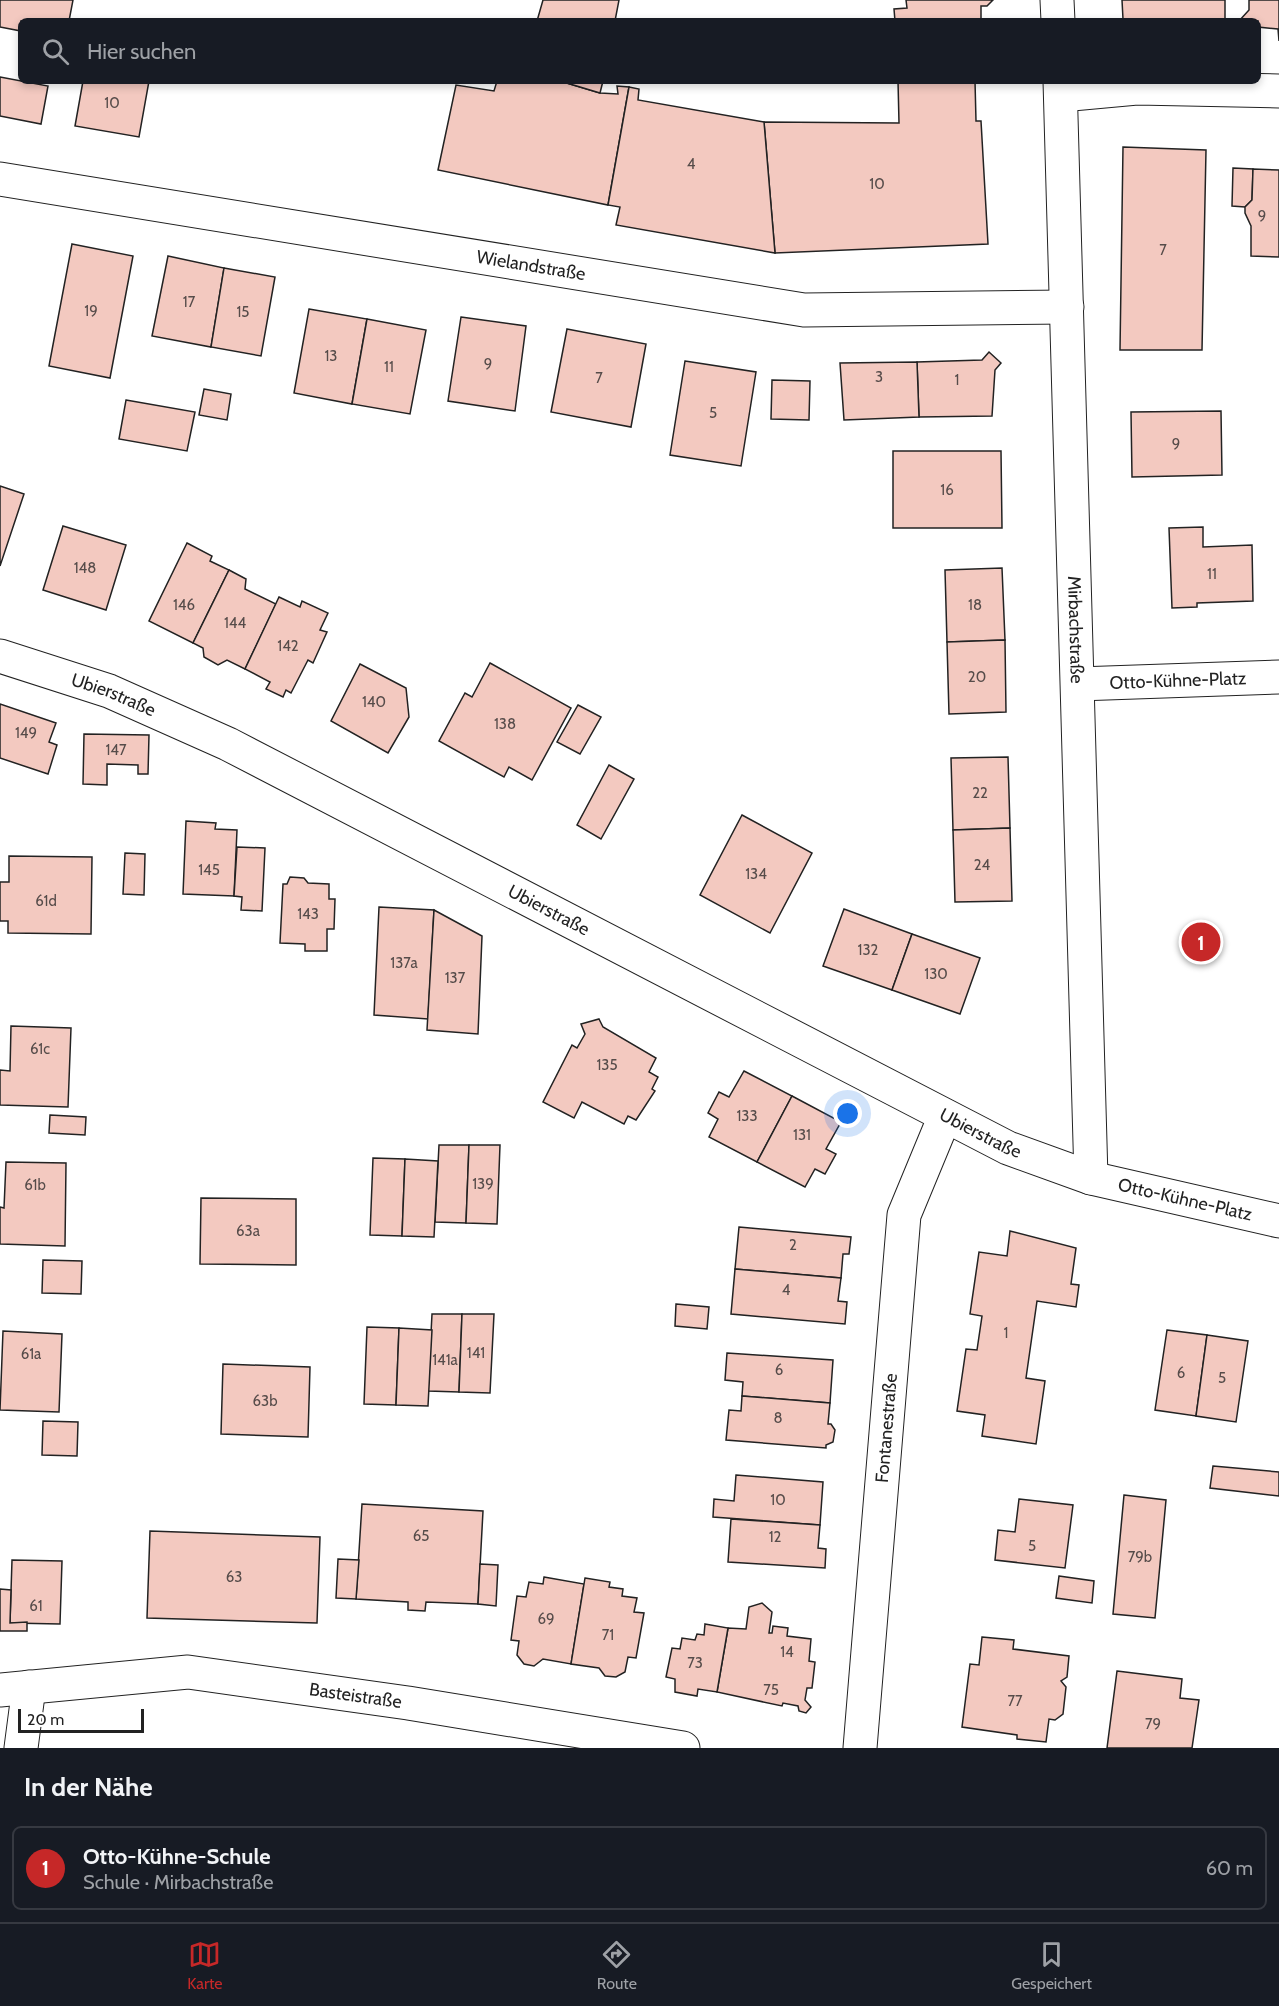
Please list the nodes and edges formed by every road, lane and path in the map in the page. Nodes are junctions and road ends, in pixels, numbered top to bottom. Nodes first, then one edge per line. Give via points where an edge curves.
1 (1057, 0) edge
2 (1058, 18) edge
3 (1060, 88) edge
4 (1279, 91) edge
5 (0, 179) edge
6 (1067, 306) junction
7 (0, 656) edge
8 (1279, 676) edge
9 (1078, 684) junction
10 (945, 1116) junction
11 (1091, 1178) junction
12 (1279, 1221) edge
13 (14, 1689) edge
14 (21, 1748) edge
15 (683, 1748) edge
16 (860, 1748) edge

1 - 2 street
3 - 4 street
3 - 6 street, Mirbachstraße
5 - 6 street, Wielandstraße via 804,310
6 - 9 street, Mirbachstraße
7 - 10 street, Ubierstraße via 109,691 228,744
8 - 9 street, Otto-Kühne-Platz
9 - 11 street, Mirbachstraße
10 - 11 street, Ubierstraße via 1008,1148
10 - 16 street, Fontanestraße via 904,1215
11 - 12 street, Otto-Kühne-Platz
13 - 14 street, Basteistraße
13 - 15 street, Basteistraße via 188,1672

